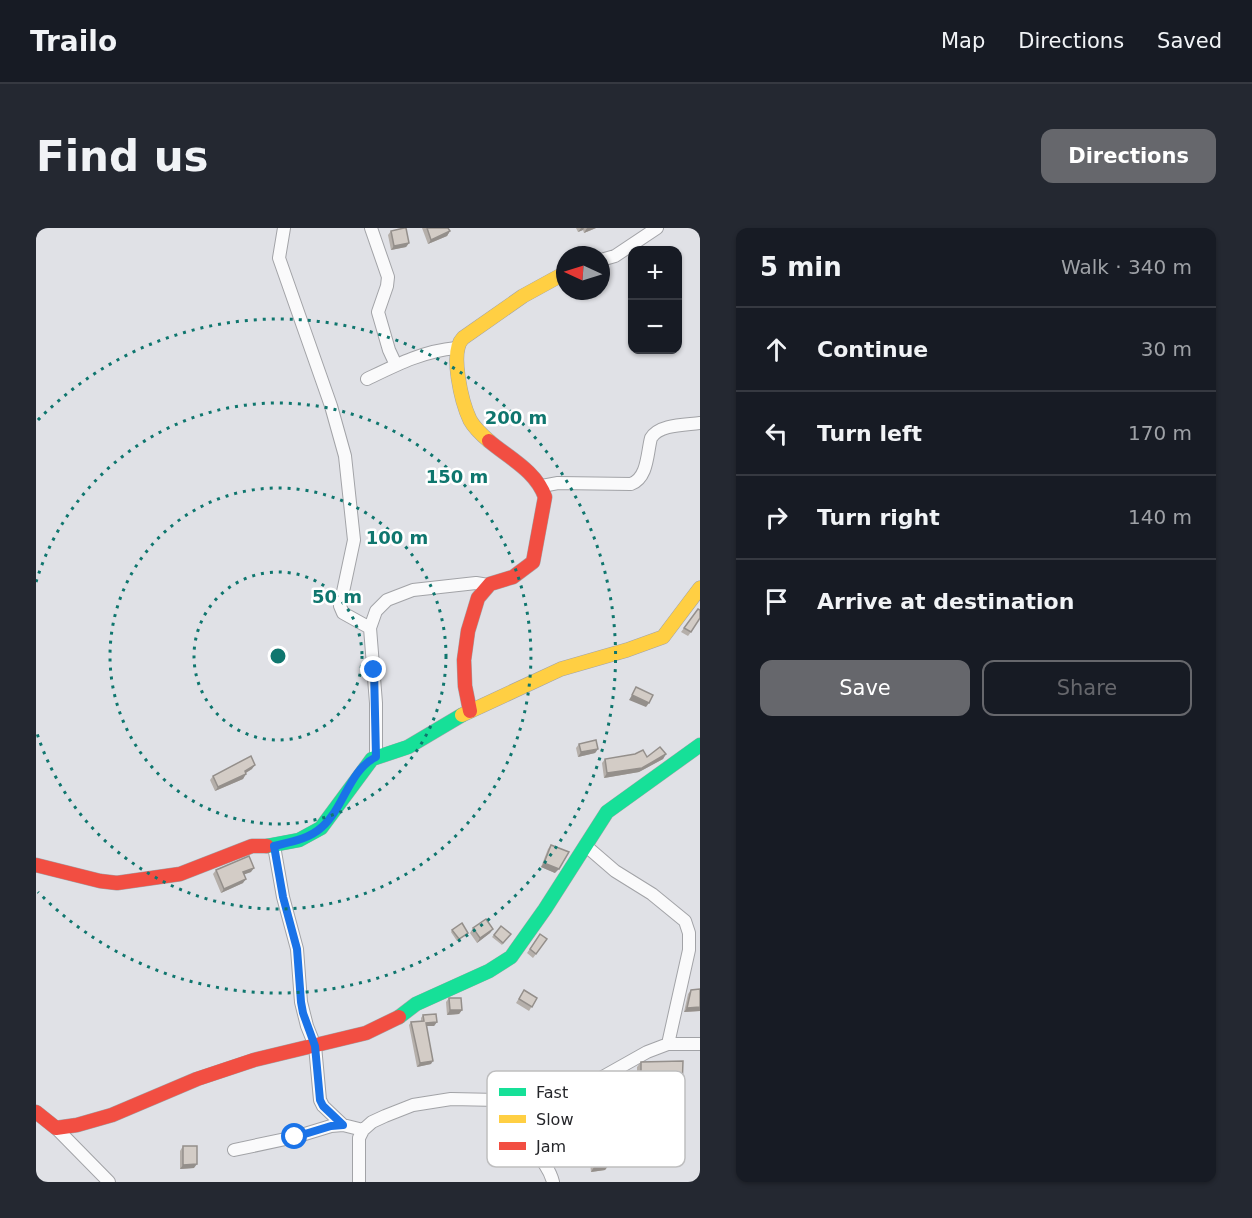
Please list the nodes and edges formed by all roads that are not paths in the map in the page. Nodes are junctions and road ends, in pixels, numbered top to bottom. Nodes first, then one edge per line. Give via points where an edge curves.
1 (284, 228) edge
2 (371, 228) edge
3 (657, 228) edge
4 (642, 232) edge
5 (610, 257) edge
6 (556, 278) edge
7 (456, 348) junction
8 (396, 365) junction
9 (367, 379) dead end
10 (700, 423) edge
11 (542, 486) junction
12 (488, 585) junction
13 (700, 588) edge
14 (370, 628) junction
15 (470, 711) junction
16 (700, 745) edge
17 (376, 757) junction
18 (274, 846) junction
19 (586, 846) junction
20 (36, 865) edge
21 (668, 1044) junction
22 (700, 1044) edge
23 (315, 1046) junction
24 (613, 1071) edge
25 (487, 1100) edge
26 (36, 1112) edge
27 (343, 1125) junction
28 (56, 1128) junction
29 (363, 1130) junction
30 (234, 1150) dead end
31 (546, 1167) edge
32 (109, 1182) edge
33 (359, 1182) edge
34 (553, 1182) edge

1 - 14 street via 279,258 345,456 354,540 340,606 343,613
2 - 8 street via 388,277 379,317
3 - 4 street
4 - 5 street
6 - 7 street via 463,338
7 - 8 street via 417,355
7 - 11 street via 465,406 474,426
8 - 9 street
10 - 11 street via 654,433 643,473 632,484
11 - 12 street via 545,497 532,562 508,579
12 - 14 street via 476,583 402,593 376,611
12 - 15 street via 476,604 464,659
13 - 15 street via 663,637 561,669
14 - 17 street
15 - 17 street via 408,747
16 - 19 street via 616,804
17 - 18 street via 354,780 321,828 299,840
18 - 20 street via 252,846 180,874 117,883
18 - 23 street via 297,949 303,1013
19 - 21 street via 685,921 689,950
19 - 23 street via 511,957 416,1004 380,1028
21 - 22 street
21 - 24 street
23 - 27 street via 320,1100
23 - 28 street via 254,1060 112,1115
25 - 29 street via 422,1104 378,1119
26 - 28 street
27 - 29 street
27 - 30 street
28 - 32 street
29 - 33 street via 359,1138
31 - 34 street

